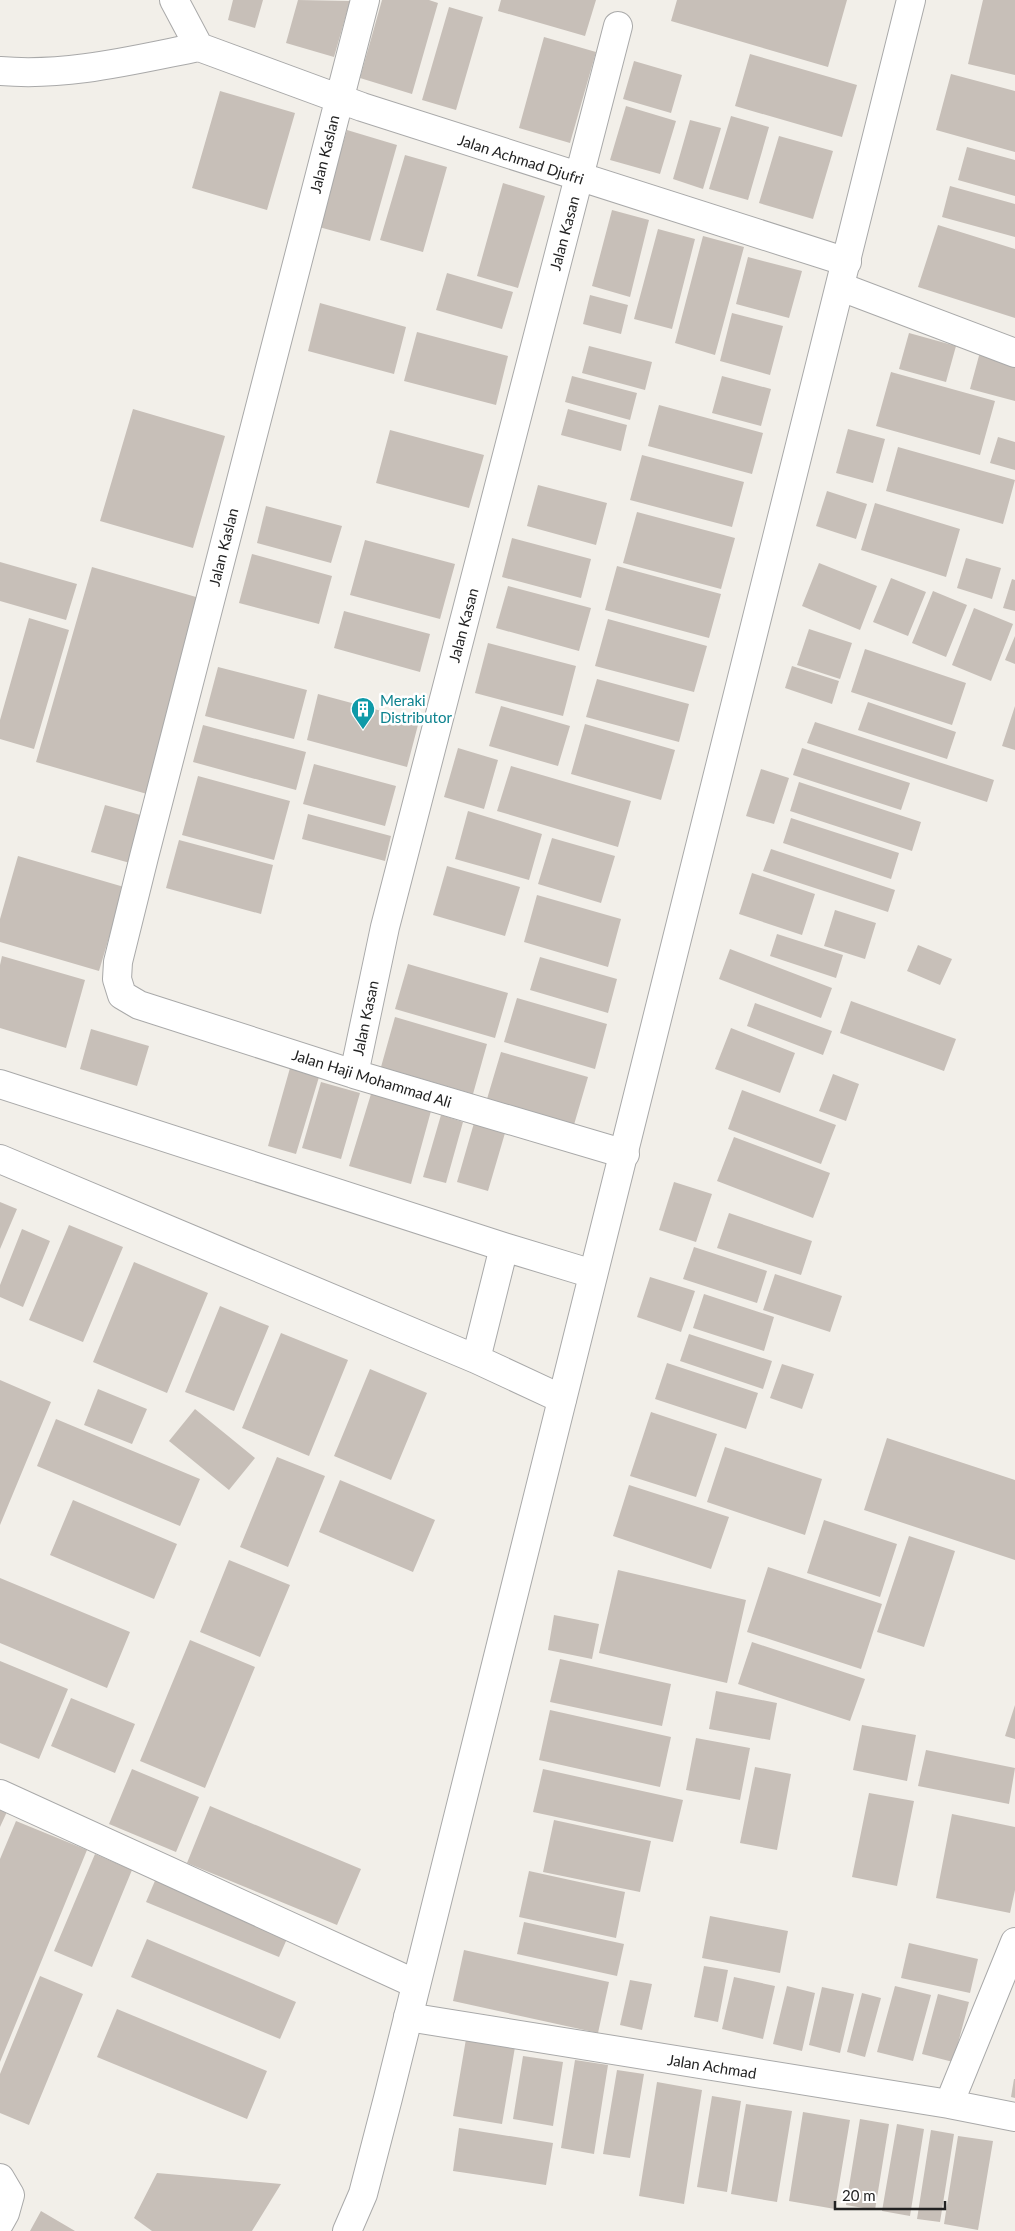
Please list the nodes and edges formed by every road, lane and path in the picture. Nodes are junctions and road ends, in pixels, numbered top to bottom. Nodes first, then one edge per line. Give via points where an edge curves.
1 (174, 0) edge
2 (365, 0) edge
3 (911, 0) edge
4 (618, 26) dead end
5 (199, 47) junction
6 (0, 71) edge
7 (338, 98) junction
8 (579, 177) junction
9 (844, 274) junction
10 (1015, 353) edge
11 (122, 995) joint
12 (354, 1074) junction
13 (0, 1084) edge
14 (624, 1154) junction
15 (0, 1159) edge
16 (504, 1248) junction
17 (593, 1274) junction
18 (476, 1359) junction
19 (562, 1398) junction
20 (0, 1794) edge
21 (1015, 1942) edge
22 (416, 1984) junction
23 (408, 2017) junction
24 (949, 2104) junction
25 (1015, 2116) edge
26 (0, 2178) edge
27 (0, 2222) edge
28 (347, 2231) edge

1 - 5 street
2 - 7 street, Jalan Kaslan
3 - 9 street
4 - 8 street, Jalan Kasan
5 - 6 street via 83,69 29,74
5 - 7 street, Jalan Achmad Djufri
7 - 8 street, Jalan Achmad Djufri
7 - 11 street, Jalan Kaslan via 118,962 117,979
8 - 9 street, Jalan Achmad Djufri
8 - 12 street, Jalan Kasan via 385,927
9 - 10 street, Jalan Achmad Djufri
9 - 14 street
11 - 12 street, Jalan Haji Mohammad Ali via 139,1005
12 - 14 street, Jalan Haji Mohammad Ali
13 - 16 street
14 - 17 street
15 - 18 street
16 - 17 street
16 - 18 street
17 - 19 street
18 - 19 street
19 - 22 street
20 - 22 street
21 - 24 street
22 - 23 street
23 - 24 street, Jalan Achmad
23 - 28 street via 364,2194
24 - 25 street, Jalan Achmad
26 - 27 street via 10,2195

